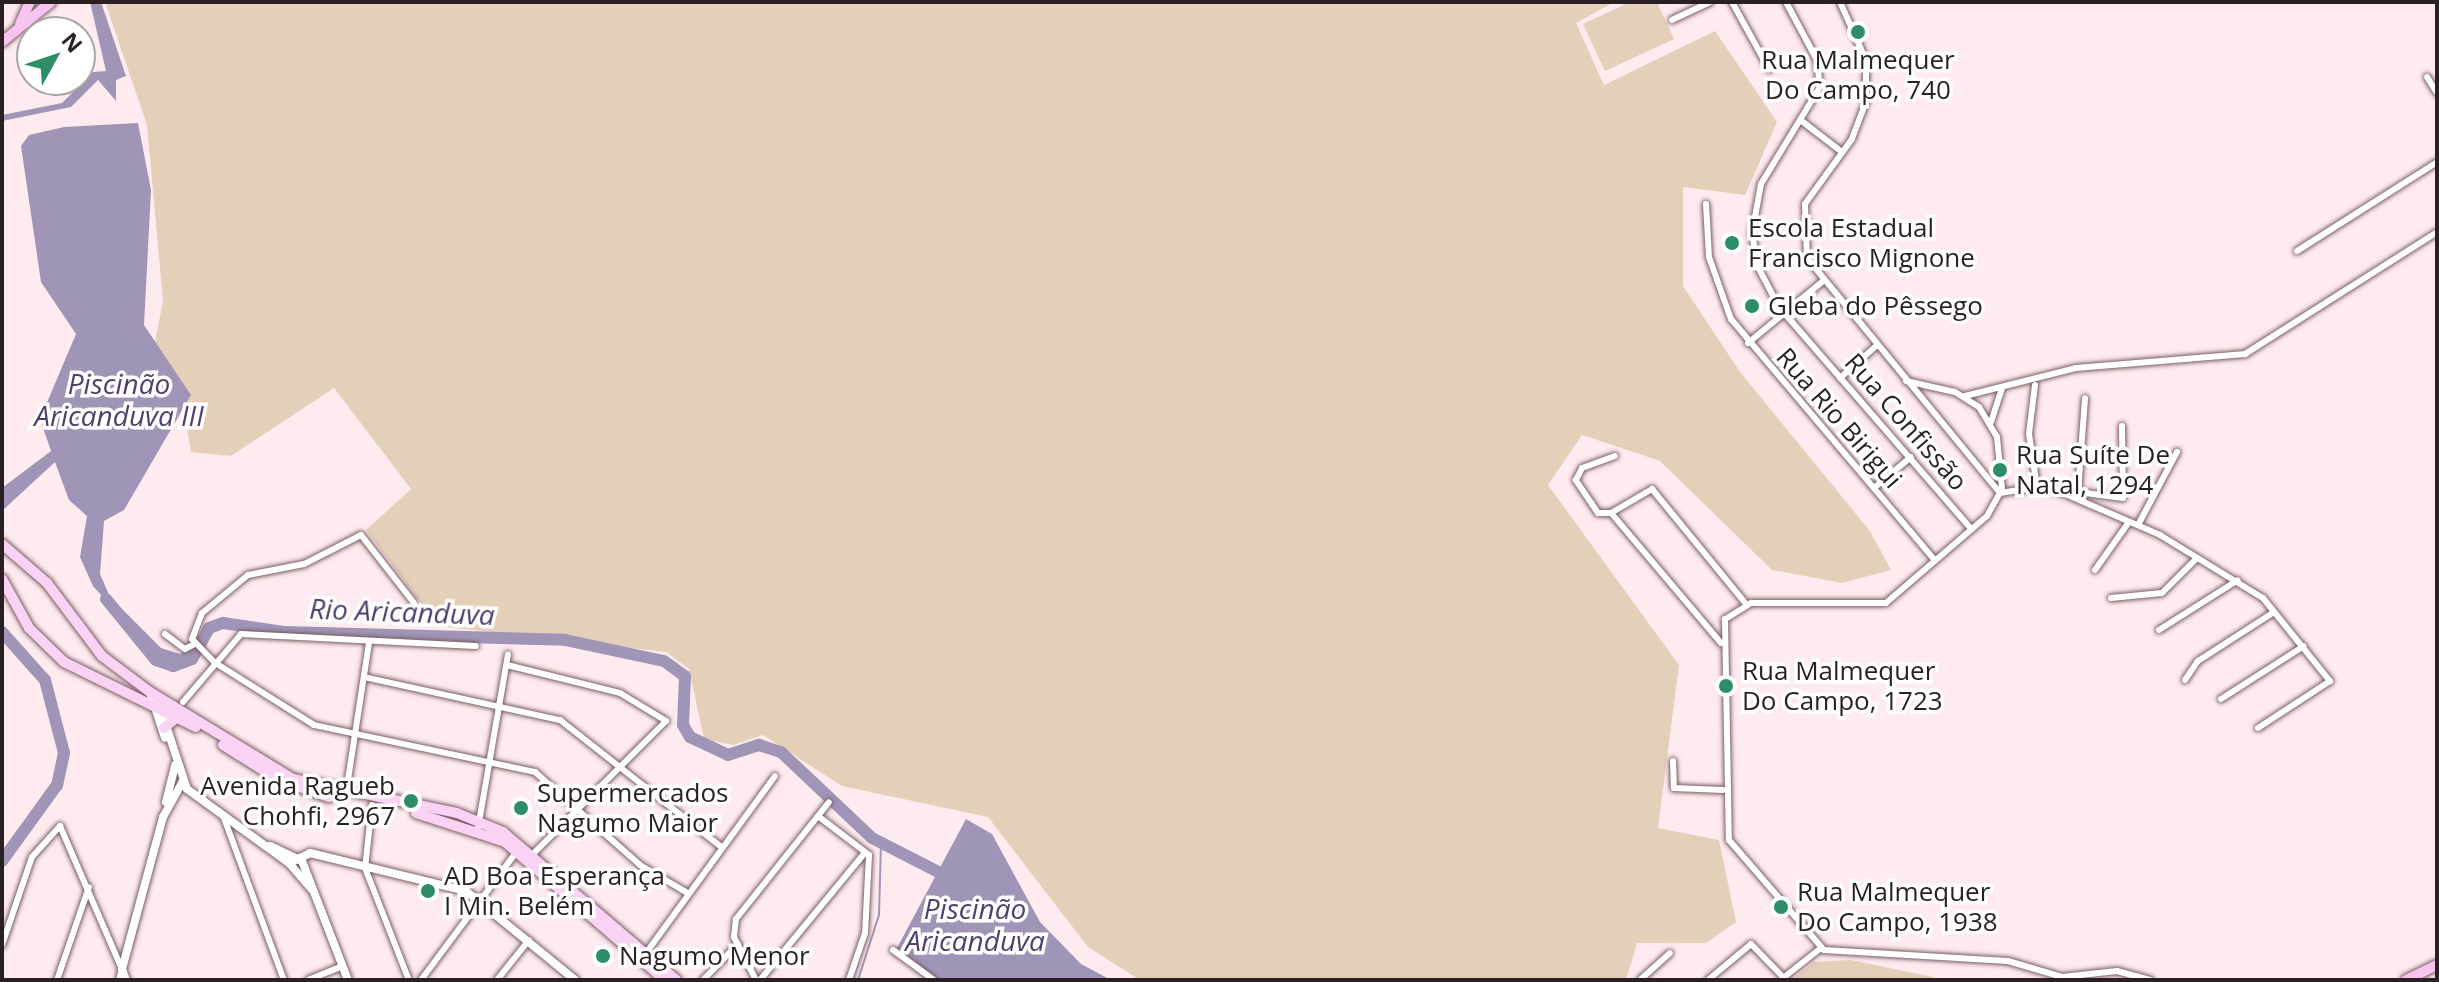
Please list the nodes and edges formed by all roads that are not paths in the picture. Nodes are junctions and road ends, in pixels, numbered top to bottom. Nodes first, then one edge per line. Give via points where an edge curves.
1 (30, 2) edge
2 (51, 2) edge
3 (1710, 2) edge
4 (1732, 2) edge
5 (1786, 2) edge
6 (1840, 2) edge
7 (1672, 20) dead end
8 (12, 36) junction
9 (2, 42) edge
10 (1769, 69) dead end
11 (2427, 77) dead end
12 (2437, 93) edge
13 (1803, 122) junction
14 (1842, 152) junction
15 (2437, 162) edge
16 (1706, 204) dead end
17 (2437, 232) edge
18 (2297, 251) dead end
19 (1822, 282) junction
20 (1785, 314) junction
21 (1748, 343) junction
22 (1876, 346) junction
23 (1840, 378) junction
24 (1906, 381) junction
25 (2035, 385) dead end
26 (2002, 389) junction
27 (1965, 396) junction
28 (2085, 398) dead end
29 (1991, 422) junction
30 (2122, 426) dead end
31 (2177, 452) dead end
32 (1615, 456) dead end
33 (1911, 457) junction
34 (2004, 477) junction
35 (1991, 480) junction
36 (2037, 487) junction
37 (1874, 488) junction
38 (2052, 489) junction
39 (2078, 492) junction
40 (2000, 493) junction
41 (1611, 513) junction
42 (2129, 522) junction
43 (2138, 525) junction
44 (1971, 529) junction
45 (2, 544) edge
46 (2197, 558) junction
47 (1934, 559) junction
48 (2095, 570) dead end
49 (2, 579) edge
50 (2238, 580) junction
51 (2111, 598) dead end
52 (414, 603) dead end
53 (1746, 604) junction
54 (2274, 612) junction
55 (2159, 630) dead end
56 (165, 634) dead end
57 (369, 643) junction
58 (1721, 643) junction
59 (195, 646) junction
60 (476, 646) dead end
61 (2304, 646) junction
62 (508, 655) dead end
63 (214, 662) junction
64 (507, 665) junction
65 (364, 677) junction
66 (2185, 680) dead end
67 (2221, 699) dead end
68 (154, 701) junction
69 (183, 702) dead end
70 (503, 702) junction
71 (177, 717) junction
72 (2258, 728) dead end
73 (165, 733) junction
74 (354, 735) junction
75 (493, 758) junction
76 (1673, 761) dead end
77 (176, 764) junction
78 (622, 766) junction
79 (775, 776) dead end
80 (183, 781) junction
81 (1723, 790) junction
82 (346, 794) junction
83 (829, 802) dead end
84 (372, 805) junction
85 (580, 806) junction
86 (165, 811) junction
87 (818, 816) junction
88 (224, 818) junction
89 (480, 824) junction
90 (265, 846) junction
91 (720, 846) junction
92 (517, 851) junction
93 (533, 854) junction
94 (297, 855) junction
95 (863, 855) junction
96 (289, 863) junction
97 (365, 868) junction
98 (850, 868) junction
99 (867, 876) junction
100 (89, 887) junction
101 (312, 889) junction
102 (686, 892) junction
103 (482, 900) junction
104 (529, 940) junction
105 (738, 944) junction
106 (2, 945) edge
107 (1821, 948) junction
108 (893, 950) dead end
109 (646, 953) junction
110 (1670, 953) dead end
111 (2437, 965) edge
112 (342, 966) junction
113 (122, 969) junction
114 (668, 977) edge
115 (1782, 979) edge
116 (57, 980) edge
117 (119, 980) edge
118 (126, 980) edge
119 (284, 980) edge
120 (308, 980) edge
121 (348, 980) edge
122 (409, 980) edge
123 (421, 980) edge
124 (497, 980) edge
125 (574, 980) edge
126 (703, 980) edge
127 (758, 980) edge
128 (849, 980) edge
129 (934, 980) edge
130 (1640, 980) edge
131 (1708, 980) edge
132 (2151, 980) edge
133 (2406, 980) edge

1 - 8 highway
2 - 8 highway
3 - 7 street
4 - 10 street
5 - 13 street, Rua Confissão via 1820,73
6 - 14 street via 1868,74 1863,115
8 - 9 highway
11 - 12 street
13 - 14 street
13 - 20 street, Rua Confissão via 1767,173 1754,215 1758,267
14 - 19 street via 1811,192 1801,218 1807,258
15 - 18 street
16 - 21 street, Rua Rio Birigui via 1714,278
17 - 26 street via 2245,354 2105,364
19 - 20 street
19 - 22 street
20 - 21 street
20 - 23 street, Rua Confissão
21 - 37 street, Rua Rio Birigui
22 - 23 street
22 - 24 street
23 - 33 street, Rua Confissão
24 - 27 street
24 - 35 street
25 - 36 street via 2029,434
26 - 27 street
26 - 29 street
27 - 29 street
28 - 39 street
29 - 34 street
30 - 39 street via 2123,498
31 - 43 street
32 - 41 street via 1582,468 1576,480 1598,513
33 - 37 street
33 - 44 street, Rua Confissão
34 - 35 street
34 - 40 street
35 - 40 street
36 - 38 street
36 - 40 street
37 - 47 street, Rua Rio Birigui
38 - 39 street
38 - 42 street
40 - 44 street
41 - 53 street via 1652,489
41 - 58 street
42 - 43 street
42 - 48 street
43 - 46 street
44 - 47 street
45 - 68 main road via 47,583 102,656
46 - 50 street
46 - 51 street via 2162,593
47 - 53 street via 1880,605
49 - 68 main road via 54,654
50 - 54 street
50 - 55 street
52 - 59 street via 361,535 304,564 256,571 235,584 198,618
53 - 58 street via 1725,619
54 - 61 street
54 - 66 street via 2198,661
56 - 59 street via 185,649
57 - 60 street
57 - 63 street via 244,634
57 - 65 street
58 - 81 street
59 - 63 street
61 - 67 street
61 - 72 street via 2329,678
62 - 64 street
63 - 69 street
63 - 74 street via 314,725
64 - 70 street
64 - 78 street via 620,693 666,720
65 - 70 street
65 - 74 street
68 - 71 main road
68 - 73 street
68 - 82 main road via 277,771
70 - 75 street
70 - 78 street via 579,730
71 - 73 main road
71 - 84 main road via 297,788
73 - 77 street
74 - 75 street
74 - 82 street
75 - 85 street via 543,777
75 - 89 street
76 - 81 street via 1674,788
77 - 80 street
77 - 86 street
78 - 85 street
78 - 91 street via 677,819
79 - 91 street
80 - 86 street
80 - 88 street
81 - 107 street via 1729,840
82 - 89 main road
83 - 87 street
84 - 89 main road
84 - 97 street
85 - 93 street
85 - 102 street via 640,865
86 - 113 street
87 - 95 street
87 - 105 street via 736,919
88 - 90 street
88 - 119 street
89 - 92 main road
89 - 93 main road
90 - 94 street
90 - 96 street
91 - 102 street
92 - 103 street
92 - 114 main road
93 - 109 main road
94 - 96 street
94 - 97 street
94 - 101 street
95 - 98 street
95 - 99 street via 869,855
96 - 101 street
97 - 103 street
97 - 122 street
98 - 99 street
98 - 127 street
99 - 128 street via 865,933
100 - 106 street via 65,830 52,830 32,857
100 - 113 street
100 - 116 street
101 - 112 street
102 - 109 street
103 - 104 street
103 - 123 street
104 - 124 street
104 - 125 street
105 - 126 street
105 - 127 street
107 - 115 street
107 - 132 street via 2008,961 2071,978 2117,971
108 - 129 street
109 - 114 main road
110 - 130 street
111 - 133 highway
112 - 120 street
112 - 121 street
113 - 117 street
113 - 118 street
115 - 131 street via 1751,944

